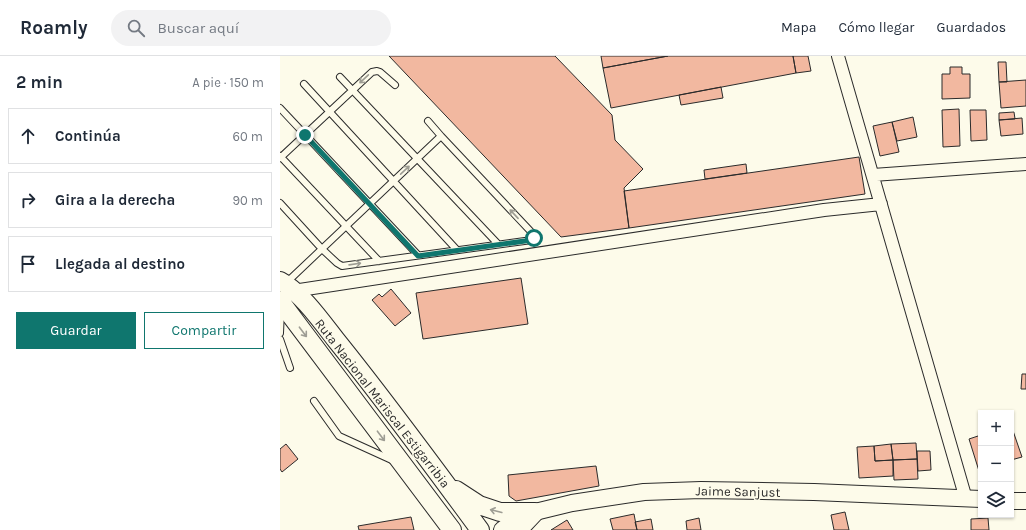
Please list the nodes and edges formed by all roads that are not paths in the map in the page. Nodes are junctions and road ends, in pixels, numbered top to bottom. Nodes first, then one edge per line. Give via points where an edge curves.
1 (838, 56) edge
2 (340, 77) dead end
3 (304, 84) dead end
4 (395, 85) dead end
5 (352, 91) junction
6 (280, 108) edge
7 (330, 112) junction
8 (428, 120) dead end
9 (305, 135) junction
10 (442, 136) junction
11 (280, 157) edge
12 (416, 159) junction
13 (1026, 164) edge
14 (872, 175) junction
15 (394, 180) junction
16 (280, 203) edge
17 (370, 203) junction
18 (881, 204) junction
19 (347, 226) junction
20 (498, 244) junction
21 (322, 249) junction
22 (457, 250) junction
23 (418, 256) junction
24 (379, 261) junction
25 (284, 292) edge
26 (280, 333) edge
27 (280, 339) edge
28 (290, 368) dead end
29 (314, 400) dead end
30 (404, 466) junction
31 (434, 468) junction
32 (974, 499) edge
33 (1014, 501) edge
34 (1026, 501) edge
35 (535, 512) junction
36 (452, 530) edge
37 (480, 530) edge
38 (502, 530) edge
39 (518, 530) edge

1 - 14 street
2 - 5 lane
3 - 7 lane
4 -> 5 lane via 377,71 372,72
5 - 7 lane
5 - 12 lane
6 - 9 lane
7 - 9 lane
7 - 15 lane
8 - 10 lane
9 - 11 lane
9 - 17 lane
10 - 12 lane
20 -> 10 lane via 532,240 535,236
11 - 19 lane
15 -> 12 lane
12 - 20 lane
13 - 14 street
14 - 18 street
15 - 17 lane
15 - 22 lane
16 - 21 lane
17 - 19 lane
17 - 23 lane
18 - 25 street via 824,210
18 - 32 street
19 - 21 lane
19 - 24 lane
20 - 22 lane
21 -> 24 lane via 342,266
21 - 25 lane
22 - 23 lane
23 - 24 lane
25 - 26 lane
25 -> 30 main road, Ruta Nacional Mariscal Estigarribia
25 - 31 main road, Ruta Nacional Mariscal Estigarribia via 311,309
27 - 28 lane
29 - 30 lane via 340,436
30 - 36 main road, Ruta Nacional Mariscal Estigarribia
35 -> 31 main road via 500,512 479,505 448,485
31 - 37 main road, Ruta Nacional Mariscal Estigarribia
32 - 35 main road, Jaime Sanjust via 700,490 644,492 572,503
33 - 34 main road
35 - 38 main road, Jaime Sanjust
35 - 39 main road

